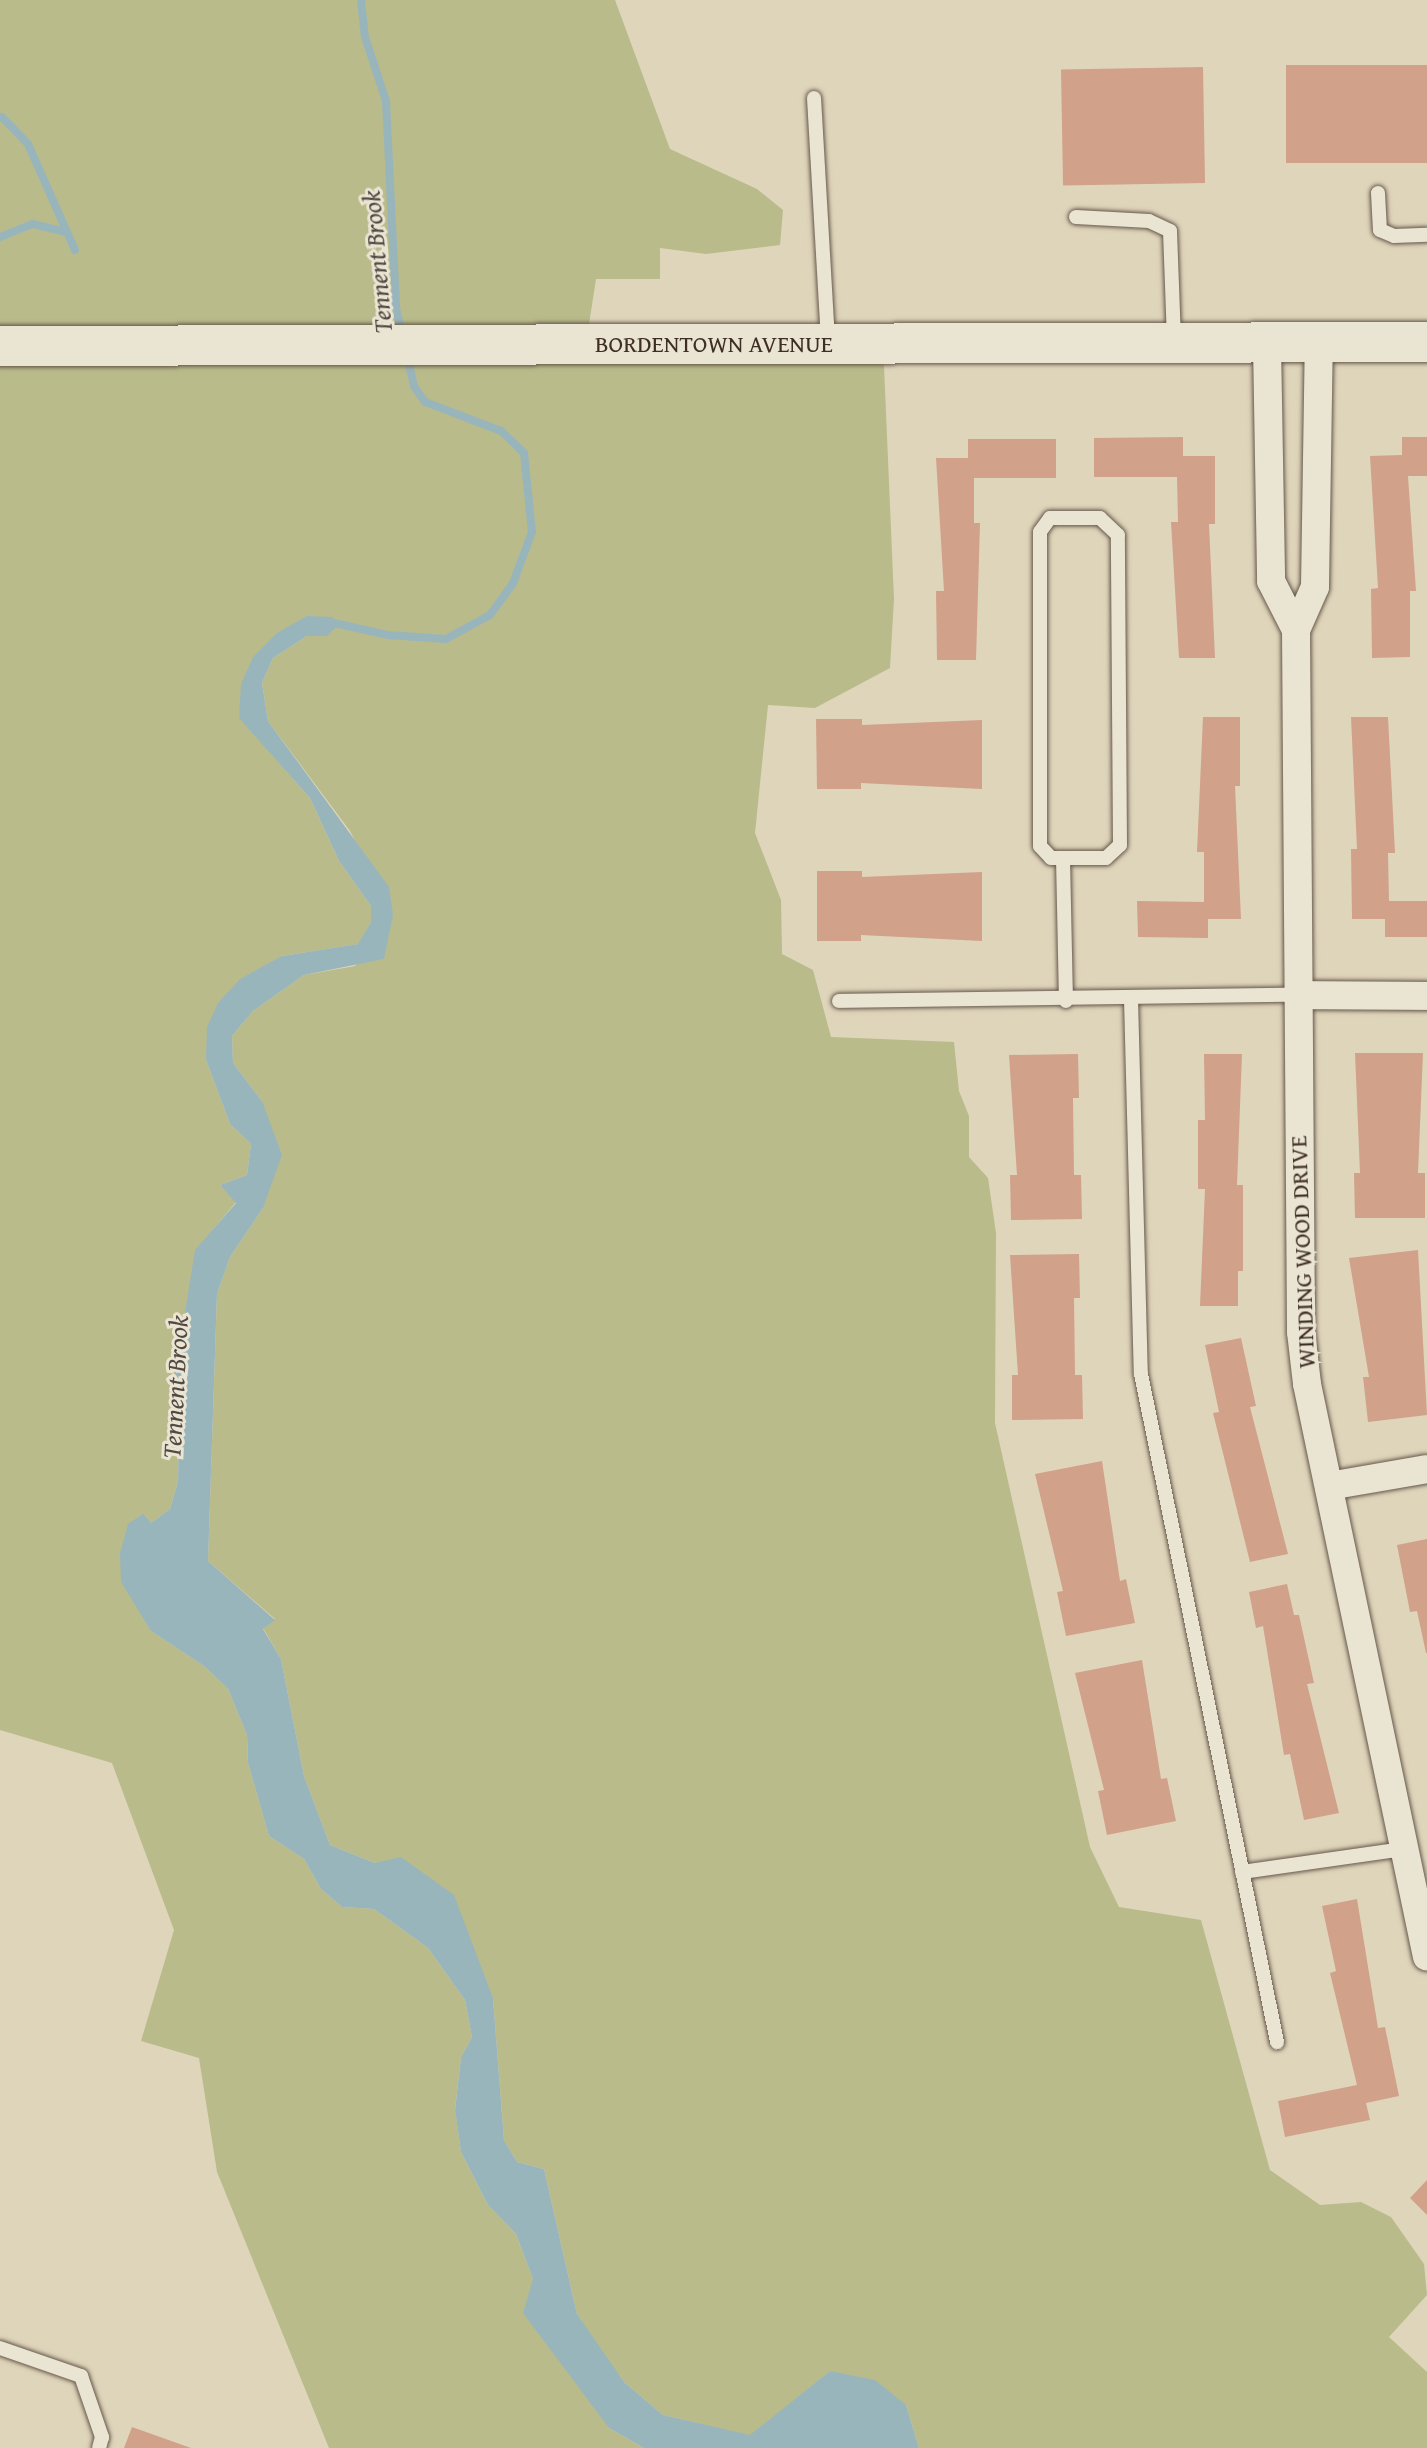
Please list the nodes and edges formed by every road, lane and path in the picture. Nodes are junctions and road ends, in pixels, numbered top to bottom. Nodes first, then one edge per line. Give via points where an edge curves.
1 (814, 98) dead end
2 (1378, 193) dead end
3 (1076, 217) dead end
4 (1427, 235) edge
5 (1427, 342) edge
6 (1174, 343) junction
7 (1319, 343) junction
8 (828, 344) junction
9 (1267, 344) junction
10 (0, 346) edge
11 (1296, 630) junction
12 (1063, 858) junction
13 (1297, 995) junction
14 (1427, 996) edge
15 (1131, 999) junction
16 (839, 1001) dead end
17 (1066, 1001) junction
18 (1427, 1469) edge
19 (1329, 1486) junction
20 (1403, 1849) junction
21 (1242, 1872) junction
22 (1427, 1957) edge
23 (1277, 2042) dead end
24 (0, 2348) edge
25 (99, 2448) edge

1 - 8 lane
2 - 4 lane via 1380,230 1394,236
3 - 6 lane via 1149,221 1170,231
5 - 7 main road, BORDENTOWN AVENUE
6 - 8 main road, BORDENTOWN AVENUE
6 - 9 main road, BORDENTOWN AVENUE
7 - 9 main road, BORDENTOWN AVENUE
7 - 11 street, WINDING WOOD DRIVE via 1315,587
8 - 10 main road, BORDENTOWN AVENUE
9 - 11 street, WINDING WOOD DRIVE via 1271,581
11 - 13 street, WINDING WOOD DRIVE
12 - 12 lane via 1051,858 1040,846 1040,532 1050,518 1100,518 1118,535 1120,845 1106,858
12 - 17 lane
13 - 14 street
13 - 15 lane
13 - 19 street, WINDING WOOD DRIVE via 1301,1332
15 - 17 lane
15 - 21 lane via 1141,1374
16 - 17 lane
18 - 19 street
19 - 20 street, WINDING WOOD DRIVE
20 - 21 lane
20 - 22 street, WINDING WOOD DRIVE
21 - 23 lane
24 - 25 lane via 81,2376 102,2437

